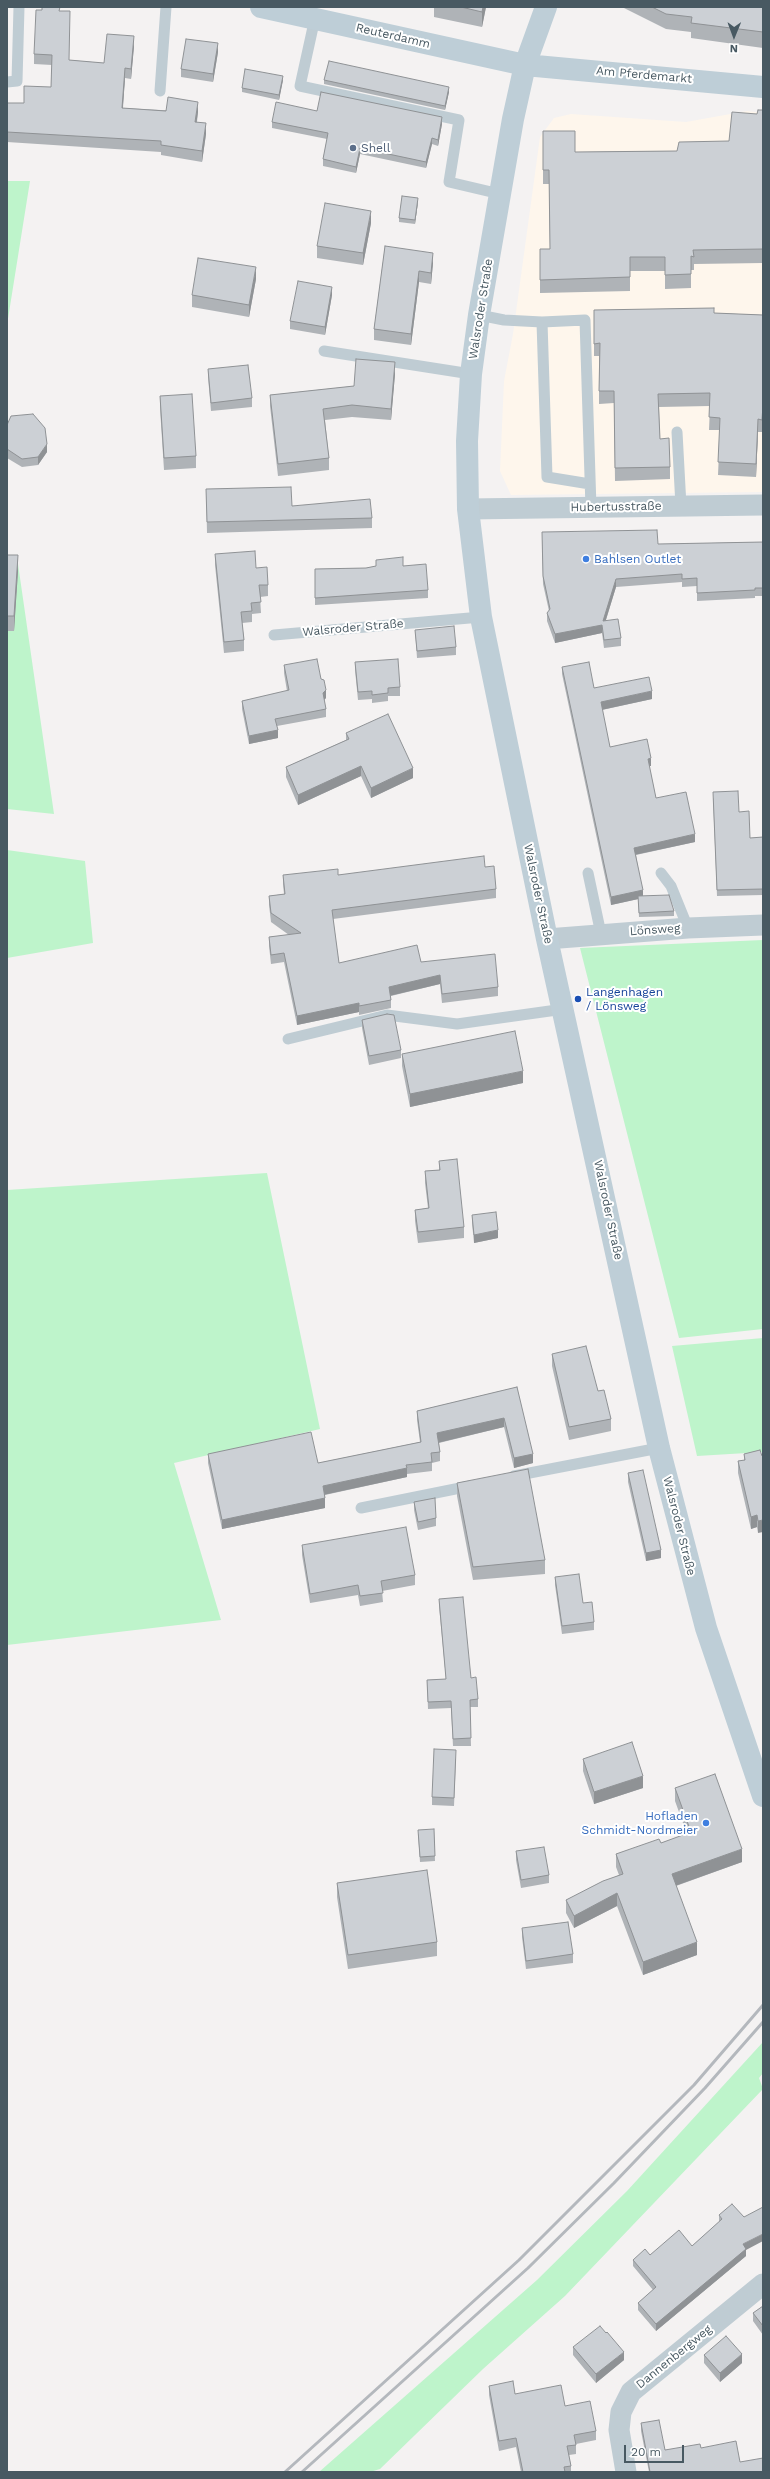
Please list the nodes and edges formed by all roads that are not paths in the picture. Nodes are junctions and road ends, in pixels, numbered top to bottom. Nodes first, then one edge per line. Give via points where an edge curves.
1 (19, 7) edge
2 (166, 7) edge
3 (261, 7) edge
4 (546, 7) edge
5 (315, 18) junction
6 (525, 65) junction
7 (7, 82) edge
8 (763, 87) edge
9 (160, 91) dead end
10 (500, 194) junction
11 (479, 315) junction
12 (542, 322) junction
13 (324, 351) dead end
14 (471, 374) junction
15 (677, 432) dead end
16 (590, 484) junction
17 (763, 505) edge
18 (681, 506) junction
19 (591, 508) junction
20 (468, 509) junction
21 (481, 617) junction
22 (274, 635) dead end
23 (588, 873) dead end
24 (661, 873) dead end
25 (763, 925) edge
26 (688, 928) junction
27 (601, 934) junction
28 (547, 938) junction
29 (564, 1009) junction
30 (288, 1039) dead end
31 (659, 1448) junction
32 (501, 1479) edge
33 (478, 1484) edge
34 (361, 1508) dead end
35 (763, 1796) edge
36 (763, 2284) edge
37 (626, 2472) edge

1 - 7 lane via 17,81
2 - 9 lane
3 - 5 street, Reuterdamm
4 - 6 street, Walsroder Straße
5 - 6 street, Reuterdamm
5 - 10 lane via 300,86 459,120 449,182
6 - 8 street, Am Pferdemarkt
6 - 10 street, Walsroder Straße
10 - 11 street, Walsroder Straße
11 - 12 lane via 504,320
11 - 14 street, Walsroder Straße
12 - 16 lane via 547,477
12 - 16 lane via 585,320
13 - 14 lane
14 - 20 street, Walsroder Straße via 467,441
15 - 18 lane
16 - 19 lane
17 - 18 street, Hubertusstraße
18 - 19 street, Hubertusstraße
19 - 20 street, Hubertusstraße
20 - 21 street, Walsroder Straße
21 - 22 lane, Walsroder Straße
21 - 28 street, Walsroder Straße
23 - 27 lane
24 - 26 lane via 671,886
25 - 26 street, Lönsweg
26 - 27 street, Lönsweg
27 - 28 street, Lönsweg
28 - 29 street, Walsroder Straße
29 - 30 lane via 457,1024 387,1015
29 - 31 street, Walsroder Straße
31 - 32 lane
31 - 35 street, Walsroder Straße via 706,1628
33 - 34 lane
36 - 37 street, Dannenbergweg via 631,2392 621,2412 619,2430

